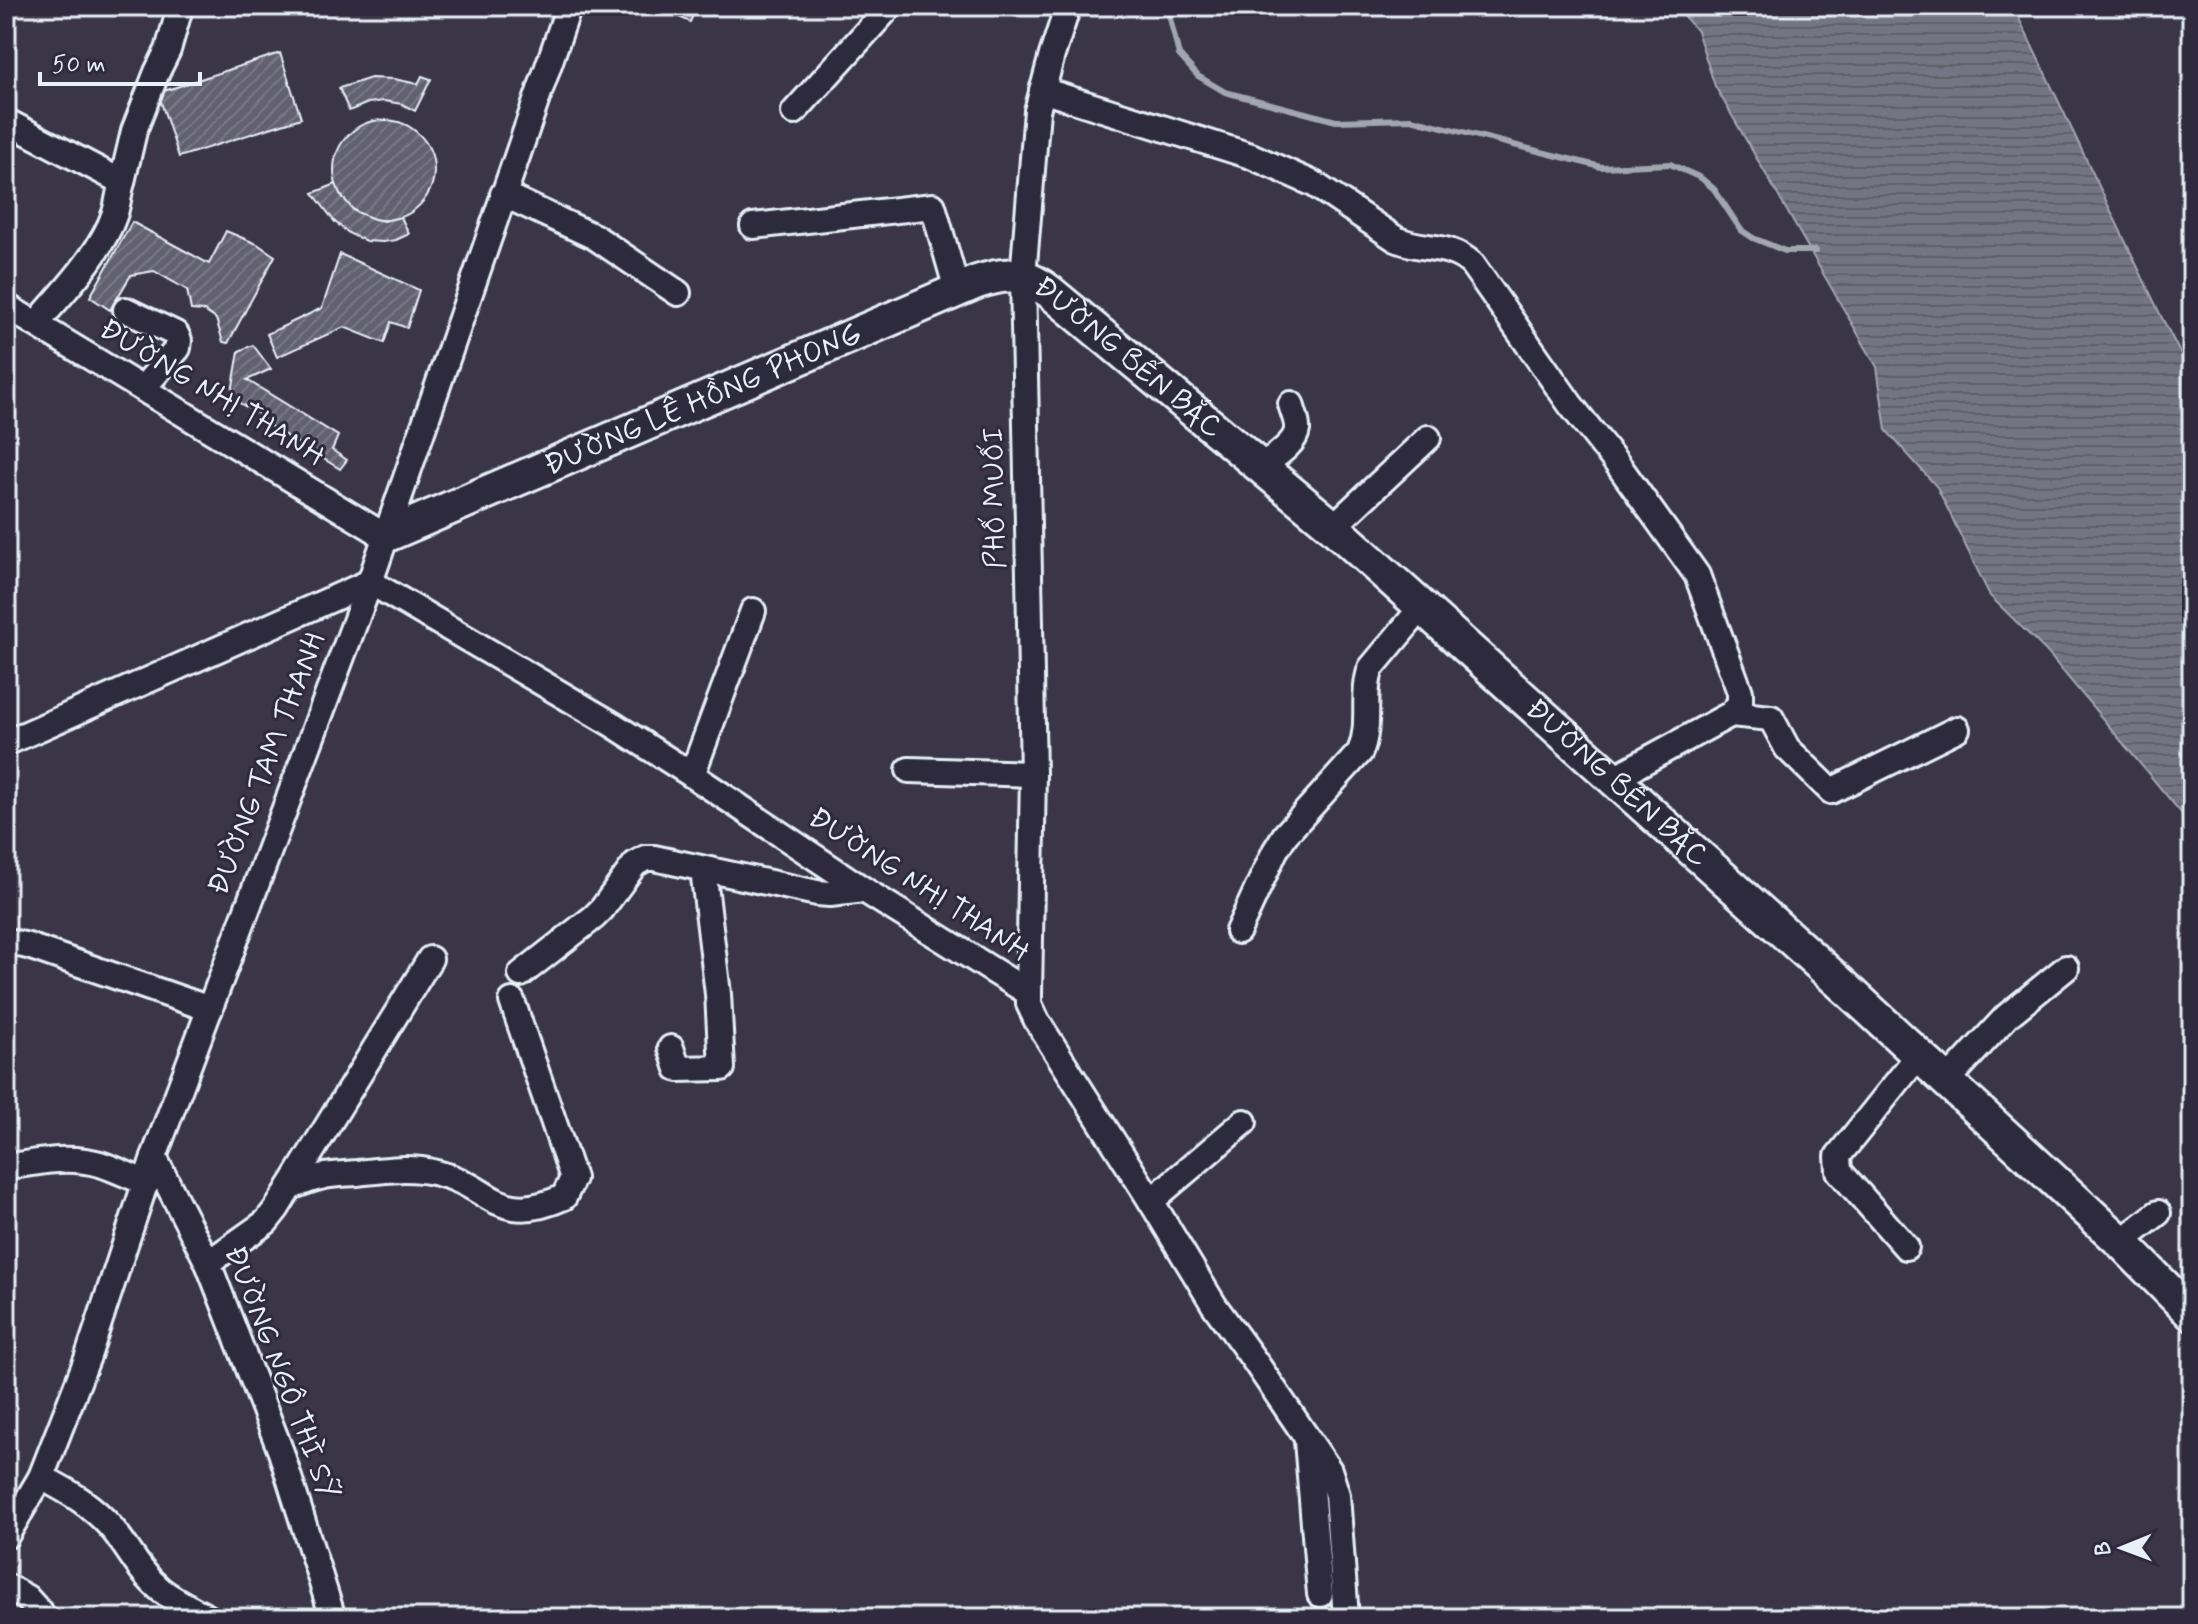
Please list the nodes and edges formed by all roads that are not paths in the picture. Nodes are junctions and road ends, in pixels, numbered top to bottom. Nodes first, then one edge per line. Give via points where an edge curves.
1 (569, 6) edge
2 (890, 6) edge
3 (1068, 6) edge
4 (178, 15) dead end
5 (1042, 90) junction
6 (794, 112) dead end
7 (6, 121) edge
8 (122, 182) junction
9 (503, 194) junction
10 (753, 226) dead end
11 (1023, 276) junction
12 (957, 290) junction
13 (678, 293) dead end
14 (6, 306) edge
15 (126, 310) dead end
16 (36, 324) junction
17 (143, 388) junction
18 (1291, 404) dead end
19 (1428, 438) dead end
20 (1261, 467) junction
21 (1333, 527) junction
22 (385, 536) junction
23 (370, 582) junction
24 (1422, 607) junction
25 (753, 611) dead end
26 (1731, 714) junction
27 (1957, 729) dead end
28 (6, 743) edge
29 (909, 770) dead end
30 (1033, 774) junction
31 (692, 775) junction
32 (1612, 779) junction
33 (703, 869) junction
34 (864, 890) junction
35 (1238, 931) dead end
36 (7, 941) edge
37 (430, 959) dead end
38 (2066, 968) dead end
39 (521, 974) dead end
40 (1029, 993) junction
41 (512, 1001) dead end
42 (210, 1009) junction
43 (671, 1048) dead end
44 (1918, 1056) junction
45 (1946, 1082) junction
46 (1244, 1122) dead end
47 (154, 1157) junction
48 (6, 1167) edge
49 (147, 1183) junction
50 (290, 1187) junction
51 (1151, 1201) junction
52 (2158, 1213) dead end
53 (2121, 1242) junction
54 (1906, 1247) dead end
55 (208, 1263) junction
56 (2192, 1314) edge
57 (1307, 1437) junction
58 (41, 1477) junction
59 (6, 1536) edge
60 (1342, 1557) junction
61 (6, 1586) edge
62 (45, 1618) edge
63 (209, 1618) edge
64 (333, 1618) edge
65 (1346, 1618) edge

1 - 9 street, ĐƯỜNG TAM THANH
2 - 6 street
3 - 5 street, PHỐ MUỐI
4 - 8 street via 134,131
5 - 11 street, PHỐ MUỐI
5 - 26 street via 1251,156 1314,184 1408,245 1451,251 1472,264 1697,575 1740,692 1740,703
7 - 8 street
8 - 16 street via 107,230 77,277
9 - 13 street via 595,237
9 - 22 street, ĐƯỜNG TAM THANH
10 - 12 street via 933,206
11 - 12 main road, ĐƯỜNG LÊ HỒNG PHONG via 993,277
11 - 20 main road, ĐƯỜNG BẾN BẮC via 1050,292
11 - 30 street, PHỐ MUỐI
12 - 22 main road, ĐƯỜNG LÊ HỒNG PHONG
14 - 16 street, ĐƯỜNG NHỊ THANH
15 - 17 street via 179,340
16 - 17 street, ĐƯỜNG NHỊ THANH
17 - 22 street, ĐƯỜNG NHỊ THANH
18 - 20 street via 1298,427 1295,436
19 - 21 street
20 - 21 main road, ĐƯỜNG BẾN BẮC
21 - 24 main road, ĐƯỜNG BẾN BẮC
22 - 23 street, ĐƯỜNG TAM THANH
23 - 28 street
23 - 31 street, ĐƯỜNG NHỊ THANH
23 - 42 street, ĐƯỜNG TAM THANH
24 - 32 main road, ĐƯỜNG BẾN BẮC
24 - 35 street via 1371,668 1368,722 1360,752 1285,835
25 - 31 street
26 - 27 street via 1771,718 1787,748 1831,791
26 - 32 street
29 - 30 street
30 - 40 street, PHỐ MUỐI
31 - 34 street, ĐƯỜNG NHỊ THANH
32 - 44 main road, ĐƯỜNG BẾN BẮC
33 - 34 street via 817,893
33 - 39 street via 654,858 635,864 602,909
33 - 43 street via 722,1068 678,1069
34 - 40 street, ĐƯỜNG NHỊ THANH
36 - 42 street
37 - 50 street
38 - 45 street via 2007,1016
40 - 51 street, ĐƯỜNG NHỊ THANH via 1037,1021
41 - 50 street via 573,1178 564,1197 532,1209 512,1206 494,1202 454,1178 410,1168 318,1177
42 - 47 street, ĐƯỜNG TAM THANH
44 - 45 main road, ĐƯỜNG BẾN BẮC
44 - 54 street via 1837,1164
45 - 53 main road, ĐƯỜNG BẾN BẮC
46 - 51 street
47 - 49 street, ĐƯỜNG TAM THANH
47 - 55 street, ĐƯỜNG NGÔ THÌ SỸ
48 - 49 street via 81,1161
49 - 58 street, ĐƯỜNG TAM THANH
50 - 55 street via 266,1222
51 - 57 street, ĐƯỜNG NHỊ THANH via 1214,1305
52 - 53 street
53 - 56 main road, ĐƯỜNG BẾN BẮC
55 - 64 street, ĐƯỜNG NGÔ THÌ SỸ via 281,1452
57 - 60 street, ĐƯỜNG NHỊ THANH via 1329,1470 1337,1495
57 - 60 street via 1317,1605
58 - 59 street, ĐƯỜNG TAM THANH
58 - 63 street via 93,1508 160,1589
60 - 65 street, ĐƯỜNG NHỊ THANH
61 - 62 street via 27,1598

